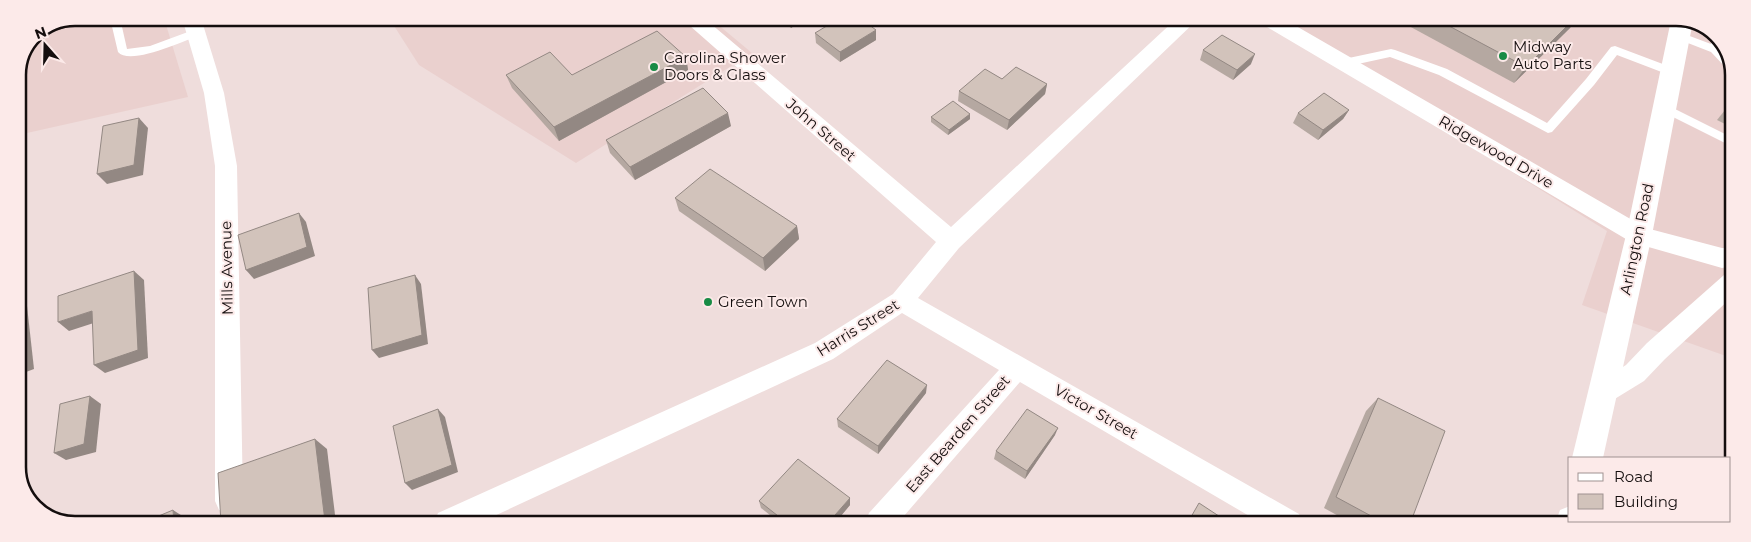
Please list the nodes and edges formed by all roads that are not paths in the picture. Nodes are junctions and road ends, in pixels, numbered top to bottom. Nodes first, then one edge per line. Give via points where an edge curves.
1 (117, 26) edge
2 (193, 26) edge
3 (700, 26) edge
4 (1180, 26) edge
5 (1281, 26) edge
6 (1680, 28) edge
7 (1715, 49) joint
8 (1720, 55) edge
9 (1344, 63) junction
10 (1672, 72) junction
11 (1665, 108) junction
12 (1725, 139) edge
13 (1639, 235) junction
14 (950, 241) junction
15 (1725, 258) edge
16 (1725, 288) edge
17 (902, 301) junction
18 (1017, 367) junction
19 (1604, 392) junction
20 (1587, 457) edge
21 (230, 516) edge
22 (463, 516) edge
23 (886, 516) edge
24 (1275, 516) edge

1 - 2 lane via 123,52 132,53 145,50
2 - 21 street, Mills Avenue via 214,93 226,166
3 - 14 street, John Street
4 - 14 street, Harris Street
5 - 9 street, Ridgewood Drive
6 - 7 lane
6 - 10 main road, Arlington Road
7 - 8 lane
9 - 10 lane via 1391,53 1443,72 1548,129 1615,50
9 - 13 street, Ridgewood Drive
10 - 11 main road, Arlington Road
11 - 12 lane
11 - 13 main road, Arlington Road
13 - 15 street, Ridgewood Drive
13 - 19 main road, Arlington Road
14 - 17 street, Harris Street
16 - 19 street via 1635,373
17 - 18 street, Victor Street
17 - 22 street, Harris Street via 824,351
18 - 23 street, East Bearden Street
18 - 24 street, Victor Street
19 - 20 main road, Arlington Road

